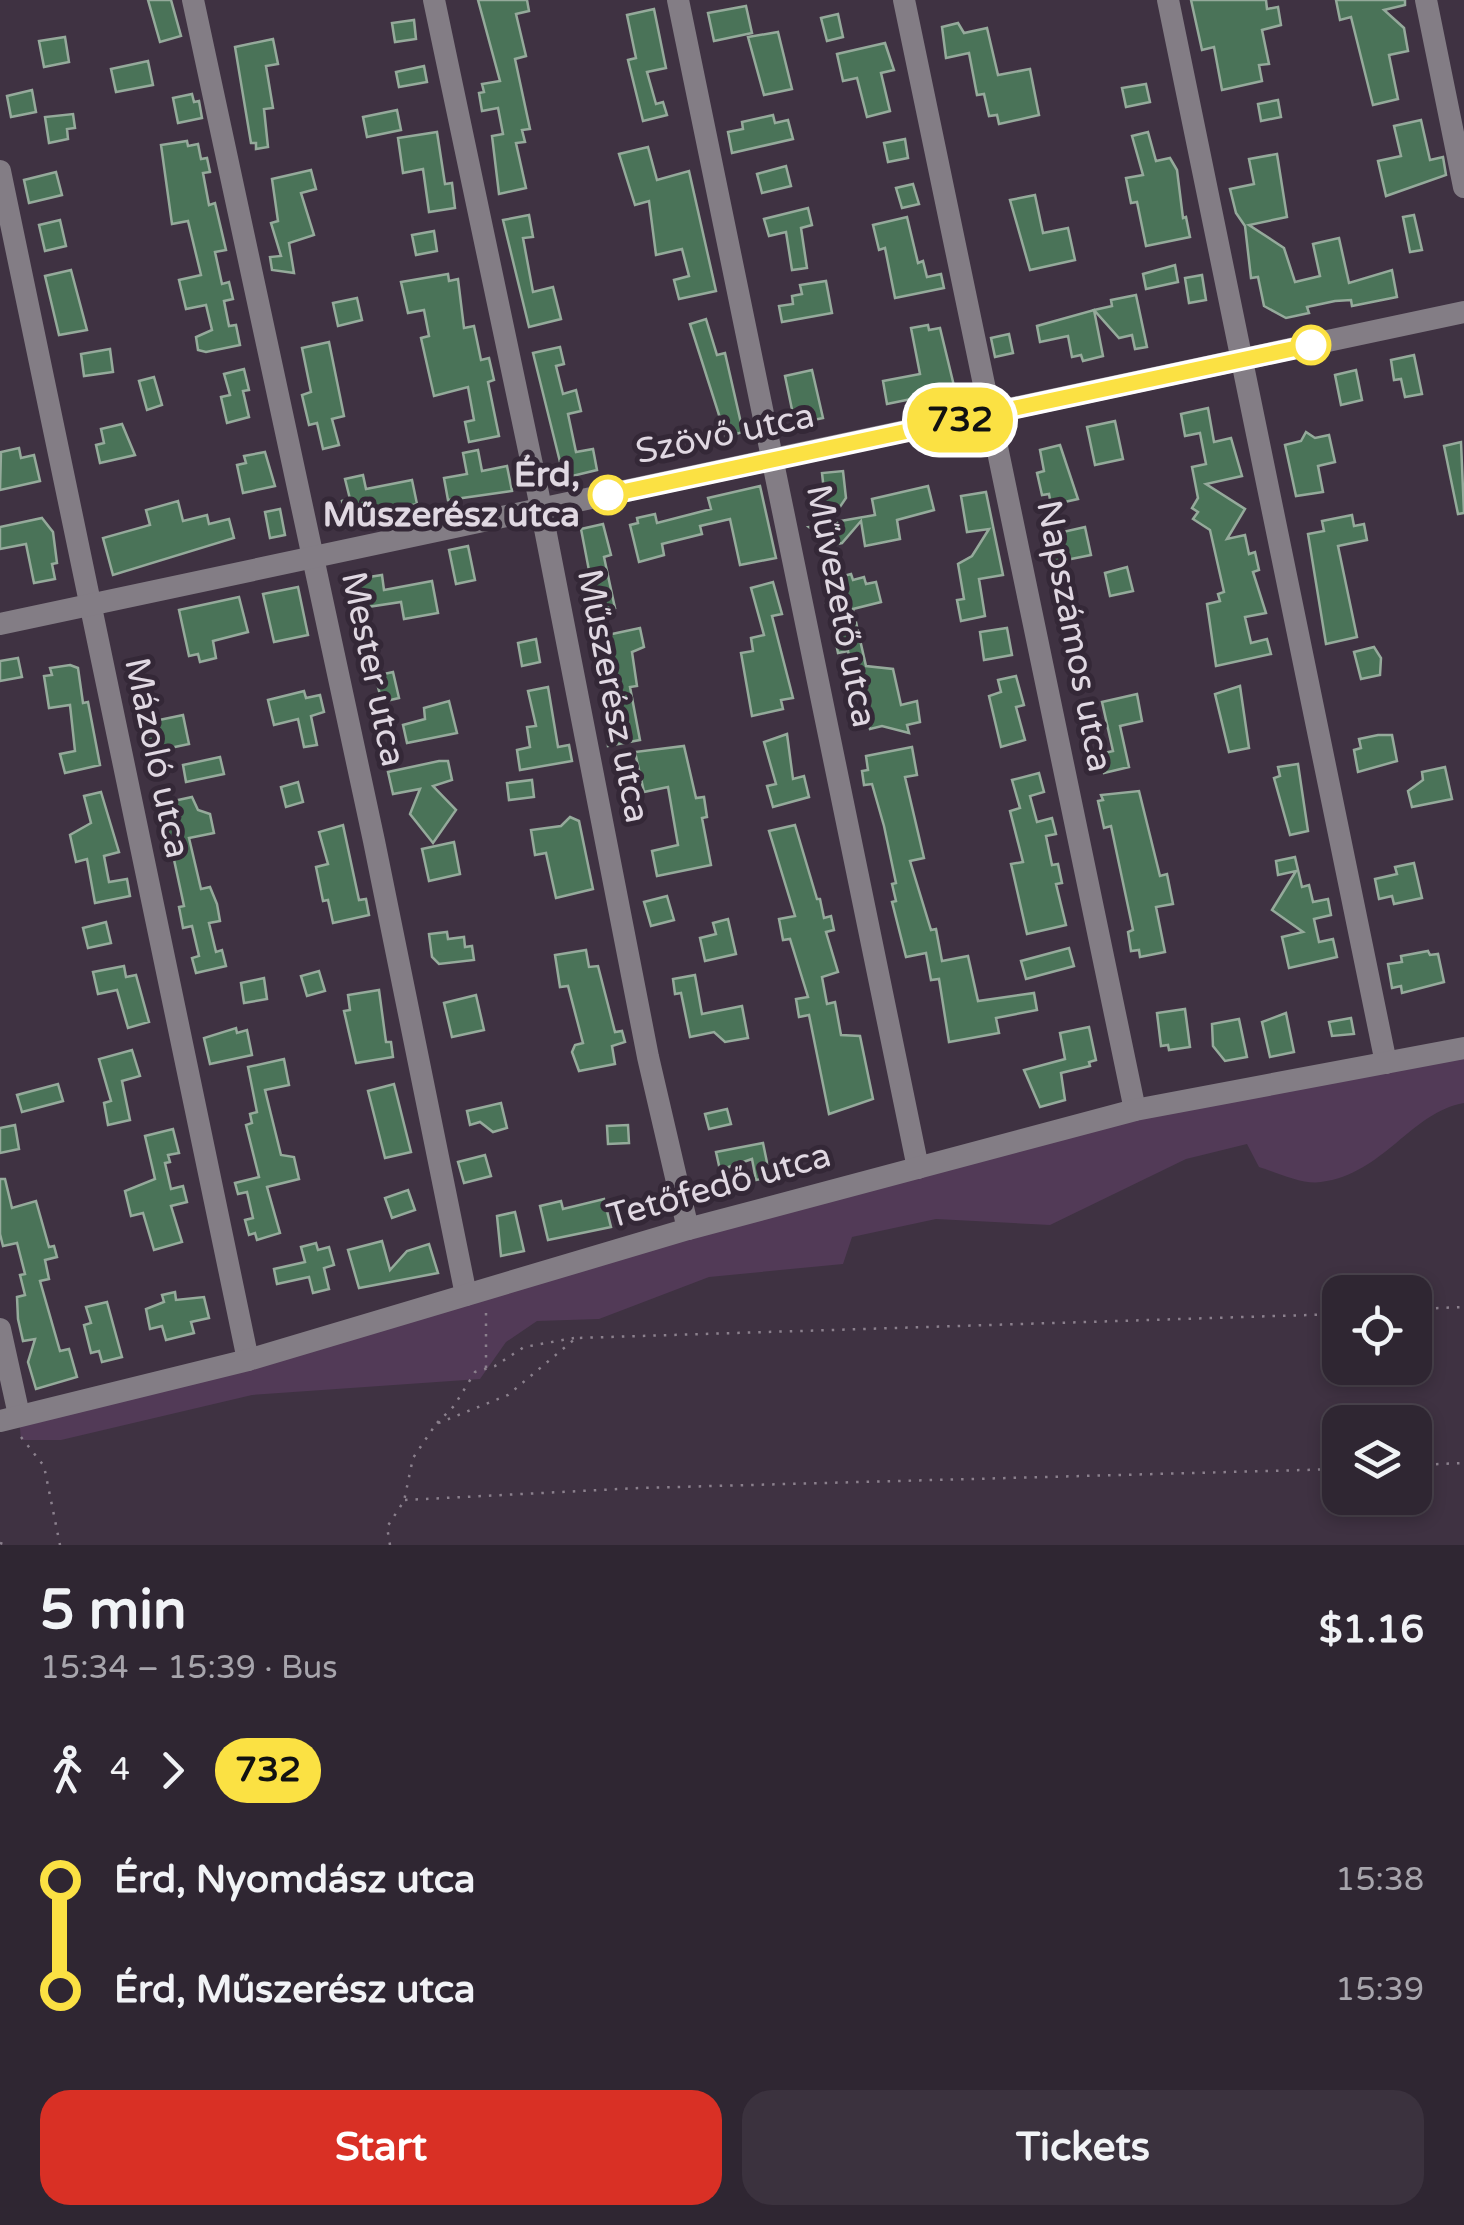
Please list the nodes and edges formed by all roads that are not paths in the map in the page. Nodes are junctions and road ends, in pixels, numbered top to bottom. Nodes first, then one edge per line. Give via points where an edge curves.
1 (193, 0) edge
2 (434, 0) edge
3 (678, 0) edge
4 (904, 0) edge
5 (1168, 0) edge
6 (1426, 0) edge
7 (0, 171) edge
8 (1464, 187) edge
9 (1464, 312) edge
10 (1242, 359) junction
11 (993, 412) junction
12 (776, 460) junction
13 (541, 509) junction
14 (313, 556) junction
15 (89, 604) junction
16 (0, 624) edge
17 (1464, 1048) edge
18 (1386, 1062) junction
19 (1135, 1110) junction
20 (918, 1168) junction
21 (688, 1229) junction
22 (474, 1293) junction
23 (0, 1329) edge
24 (248, 1360) junction
25 (9, 1418) edge

1 - 14 street, Mester utca
2 - 13 street, Műszerész utca
3 - 12 street, Művezető utca
4 - 11 street, Napszámos utca
5 - 10 street
6 - 8 street
7 - 15 street, Mázoló utca
9 - 10 street, Szövő utca
10 - 11 street, Szövő utca
10 - 18 street
11 - 12 street, Szövő utca
11 - 19 street, Napszámos utca
12 - 13 street, Szövő utca
12 - 20 street, Művezető utca
13 - 14 street, Szövő utca
13 - 21 street, Műszerész utca
14 - 15 street, Szövő utca
14 - 22 street, Mester utca
15 - 16 street, Szövő utca
15 - 24 street, Mázoló utca
17 - 18 street, Tetőfedő utca
18 - 19 street, Tetőfedő utca
19 - 20 street, Tetőfedő utca
20 - 21 street, Tetőfedő utca
21 - 22 street, Tetőfedő utca
22 - 24 street, Tetőfedő utca
23 - 25 street
24 - 25 street, Tetőfedő utca

